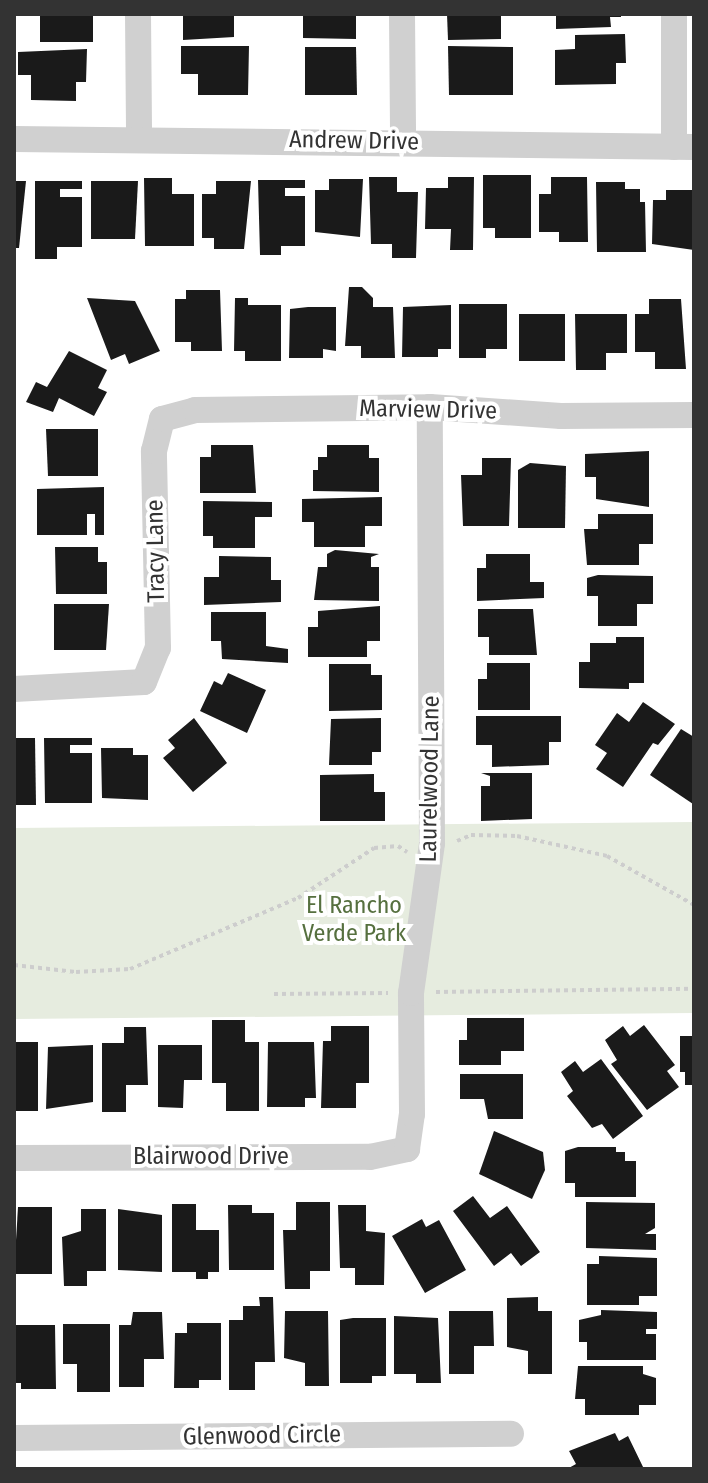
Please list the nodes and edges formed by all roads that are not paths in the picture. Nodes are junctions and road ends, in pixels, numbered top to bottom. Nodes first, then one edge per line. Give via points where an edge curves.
1 (138, 14) edge
2 (402, 14) edge
3 (674, 14) edge
4 (14, 139) edge
5 (139, 139) junction
6 (403, 141) junction
7 (684, 147) edge
8 (430, 407) junction
9 (694, 415) edge
10 (162, 419) joint
11 (14, 689) edge
12 (407, 1149) joint
13 (14, 1158) edge
14 (511, 1434) dead end
15 (14, 1438) edge

1 - 5 street
2 - 6 street
3 - 7 street
4 - 5 street, Andrew Drive
5 - 6 street, Andrew Drive
6 - 7 street, Andrew Drive
8 - 9 street, Marview Drive via 561,416
8 - 10 street, Marview Drive via 195,410
8 - 12 street, Laurelwood Lane via 429,873 411,993 412,1114
10 - 11 street, Tracy Lane via 154,451 158,648 144,682
12 - 13 street, Blairwood Drive via 370,1157
14 - 15 street, Glenwood Circle

